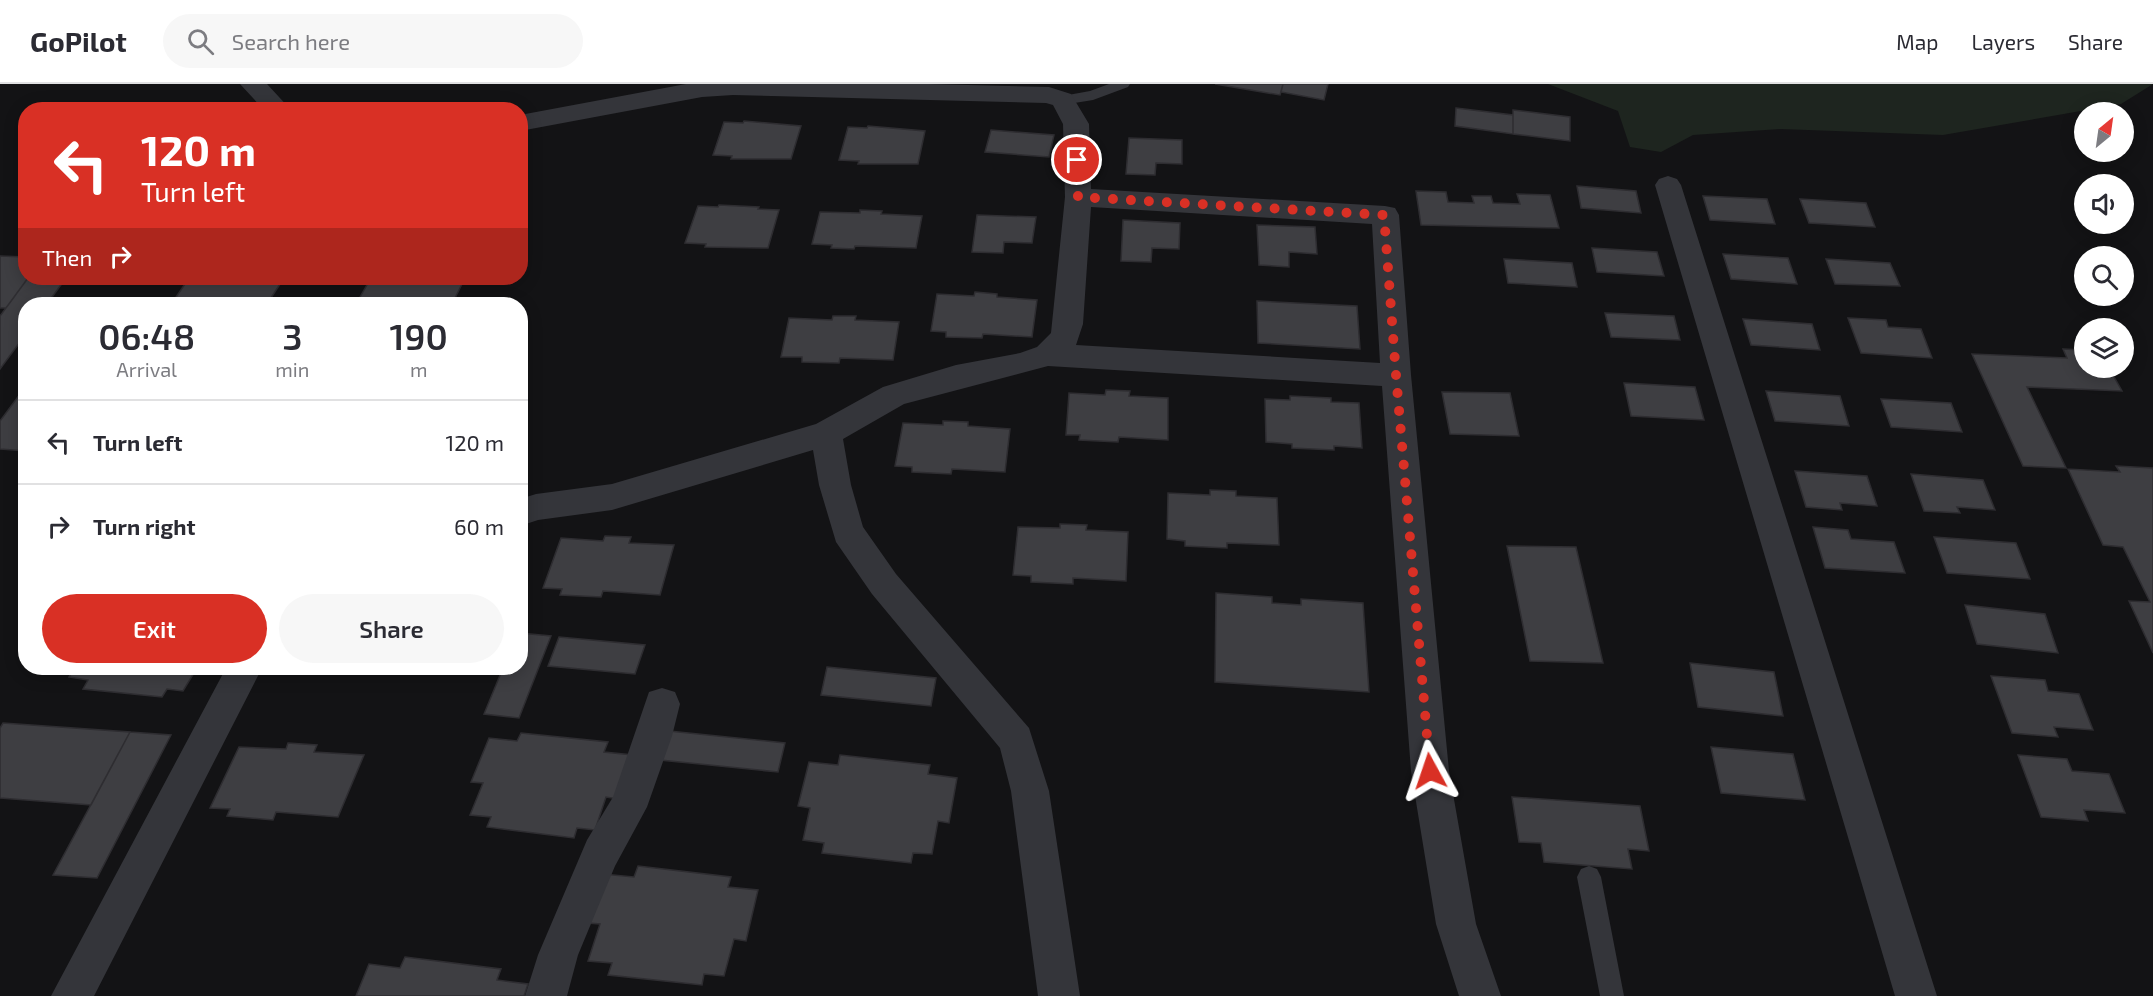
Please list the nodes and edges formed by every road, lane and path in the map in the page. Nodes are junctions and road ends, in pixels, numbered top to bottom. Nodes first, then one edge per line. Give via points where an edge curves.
1 (252, 84) edge
2 (1124, 84) edge
3 (714, 86) edge
4 (1062, 100) junction
5 (271, 102) edge
6 (528, 121) edge
7 (1668, 185) dead end
8 (1078, 197) junction
9 (1048, 355) junction
10 (1396, 375) junction
11 (826, 434) junction
12 (528, 510) edge
13 (240, 675) edge
14 (662, 704) dead end
15 (1589, 877) dead end
16 (72, 996) edge
17 (546, 996) edge
18 (1059, 996) edge
19 (1480, 996) edge
20 (1612, 996) edge
21 (1917, 996) edge

1 - 5 street
2 - 4 lane
3 - 4 street via 1032,93
3 - 6 street
4 - 8 street via 1076,124
7 - 21 street
8 - 9 street via 1068,324 1065,338
8 - 10 street via 1384,215
9 - 10 street
9 - 11 street via 894,394
10 - 19 street via 1430,771 1456,924
11 - 12 street via 612,497
11 - 18 street via 848,532 884,584 1016,740 1030,791
13 - 16 street
14 - 17 street via 628,807 601,852 558,955
15 - 20 lane

